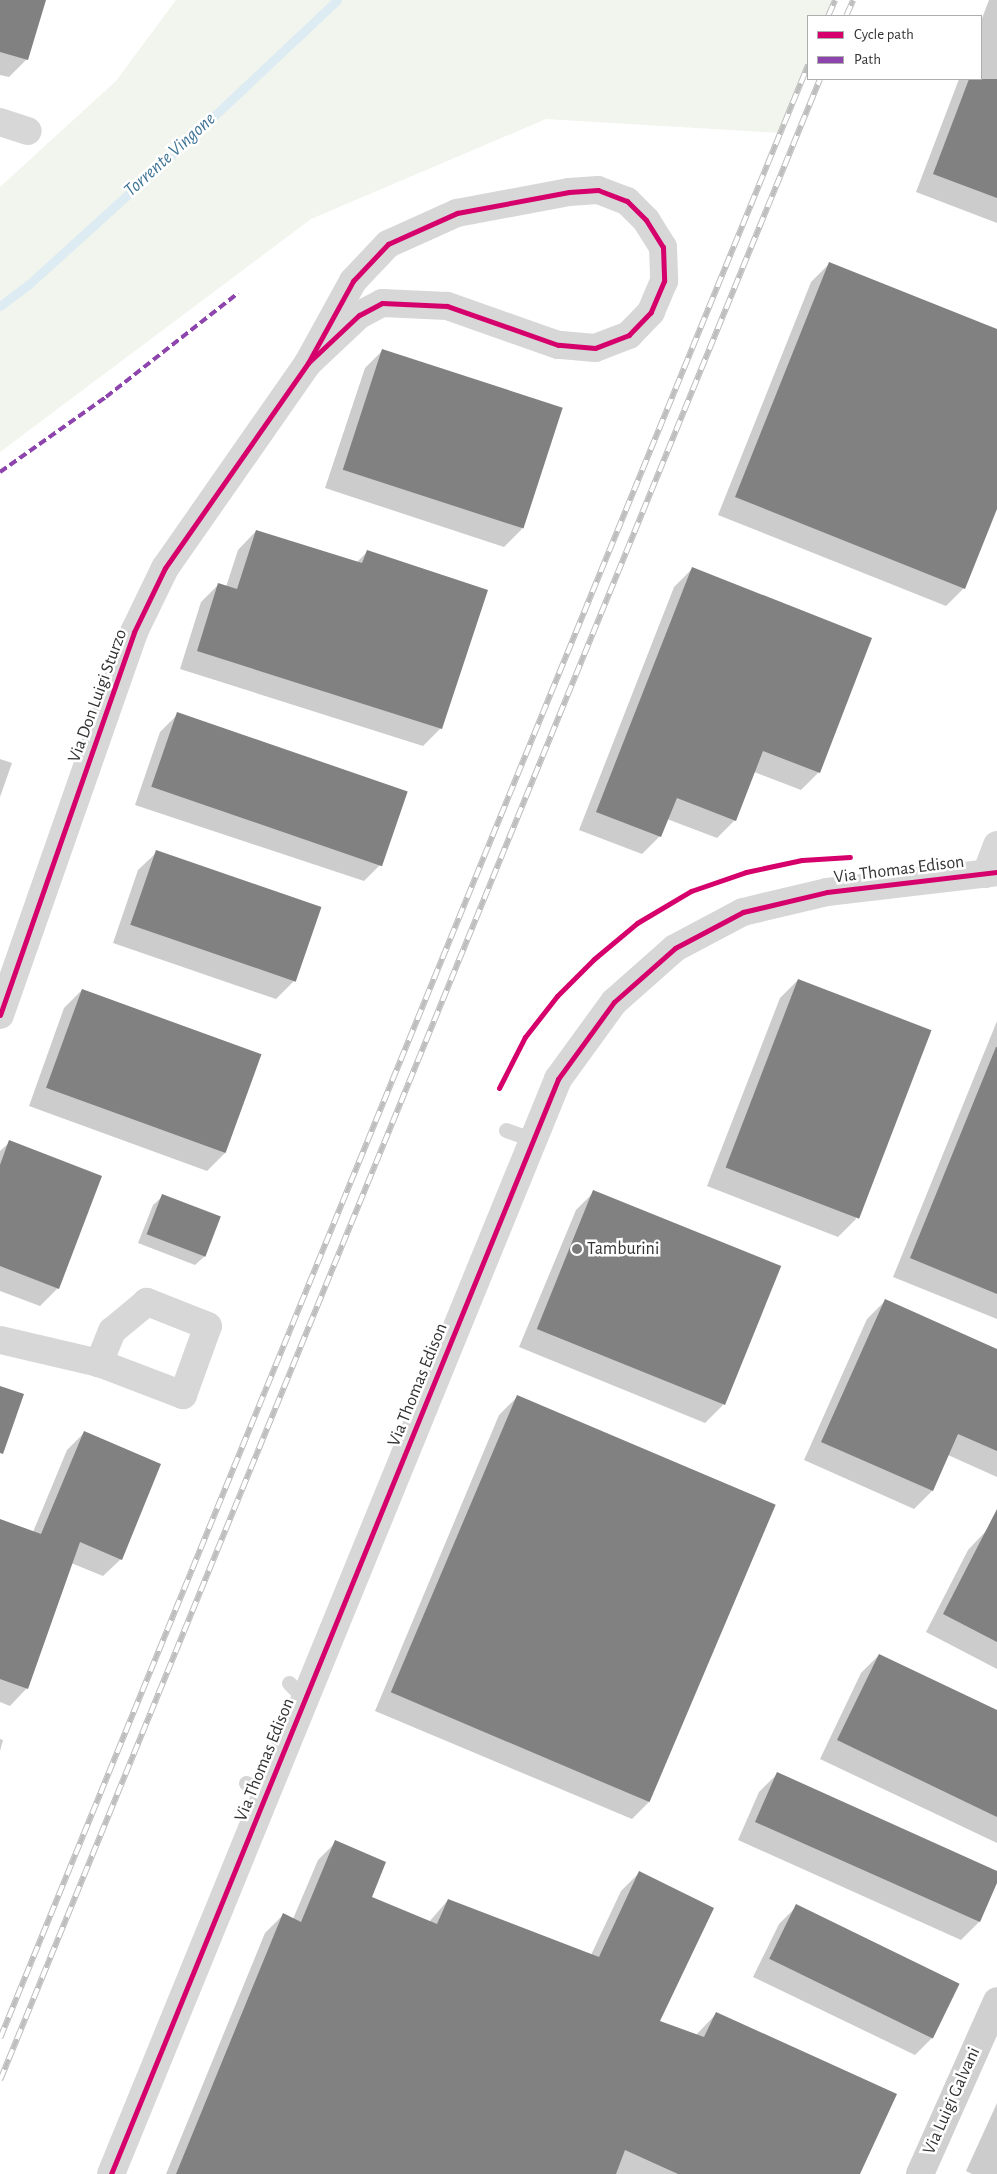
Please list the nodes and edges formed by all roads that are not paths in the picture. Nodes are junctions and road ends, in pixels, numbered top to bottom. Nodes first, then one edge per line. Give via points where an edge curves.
1 (0, 122) edge
2 (28, 131) dead end
3 (308, 363) junction
4 (997, 845) edge
5 (991, 873) edge
6 (0, 1015) edge
7 (506, 1130) dead end
8 (533, 1140) junction
9 (0, 1340) edge
10 (99, 1363) dead end
11 (997, 2001) edge
12 (111, 2174) edge
13 (920, 2174) edge

1 - 2 street
3 - 3 street, Via Don Luigi Sturzo via 359,315 382,303 447,306 558,345 595,348 629,335 651,312 664,280 663,247 646,220 627,201 598,190 569,192 457,213 388,244 353,281
3 - 6 street, Via Don Luigi Sturzo via 165,568 138,624
4 - 5 street, Via Thomas Edison
5 - 8 street, Via Thomas Edison via 827,892 752,910 675,948 614,1002 558,1079
7 - 8 lane
8 - 12 street, Via Thomas Edison via 256,1788
9 - 10 street
11 - 13 street, Via Luigi Galvani

